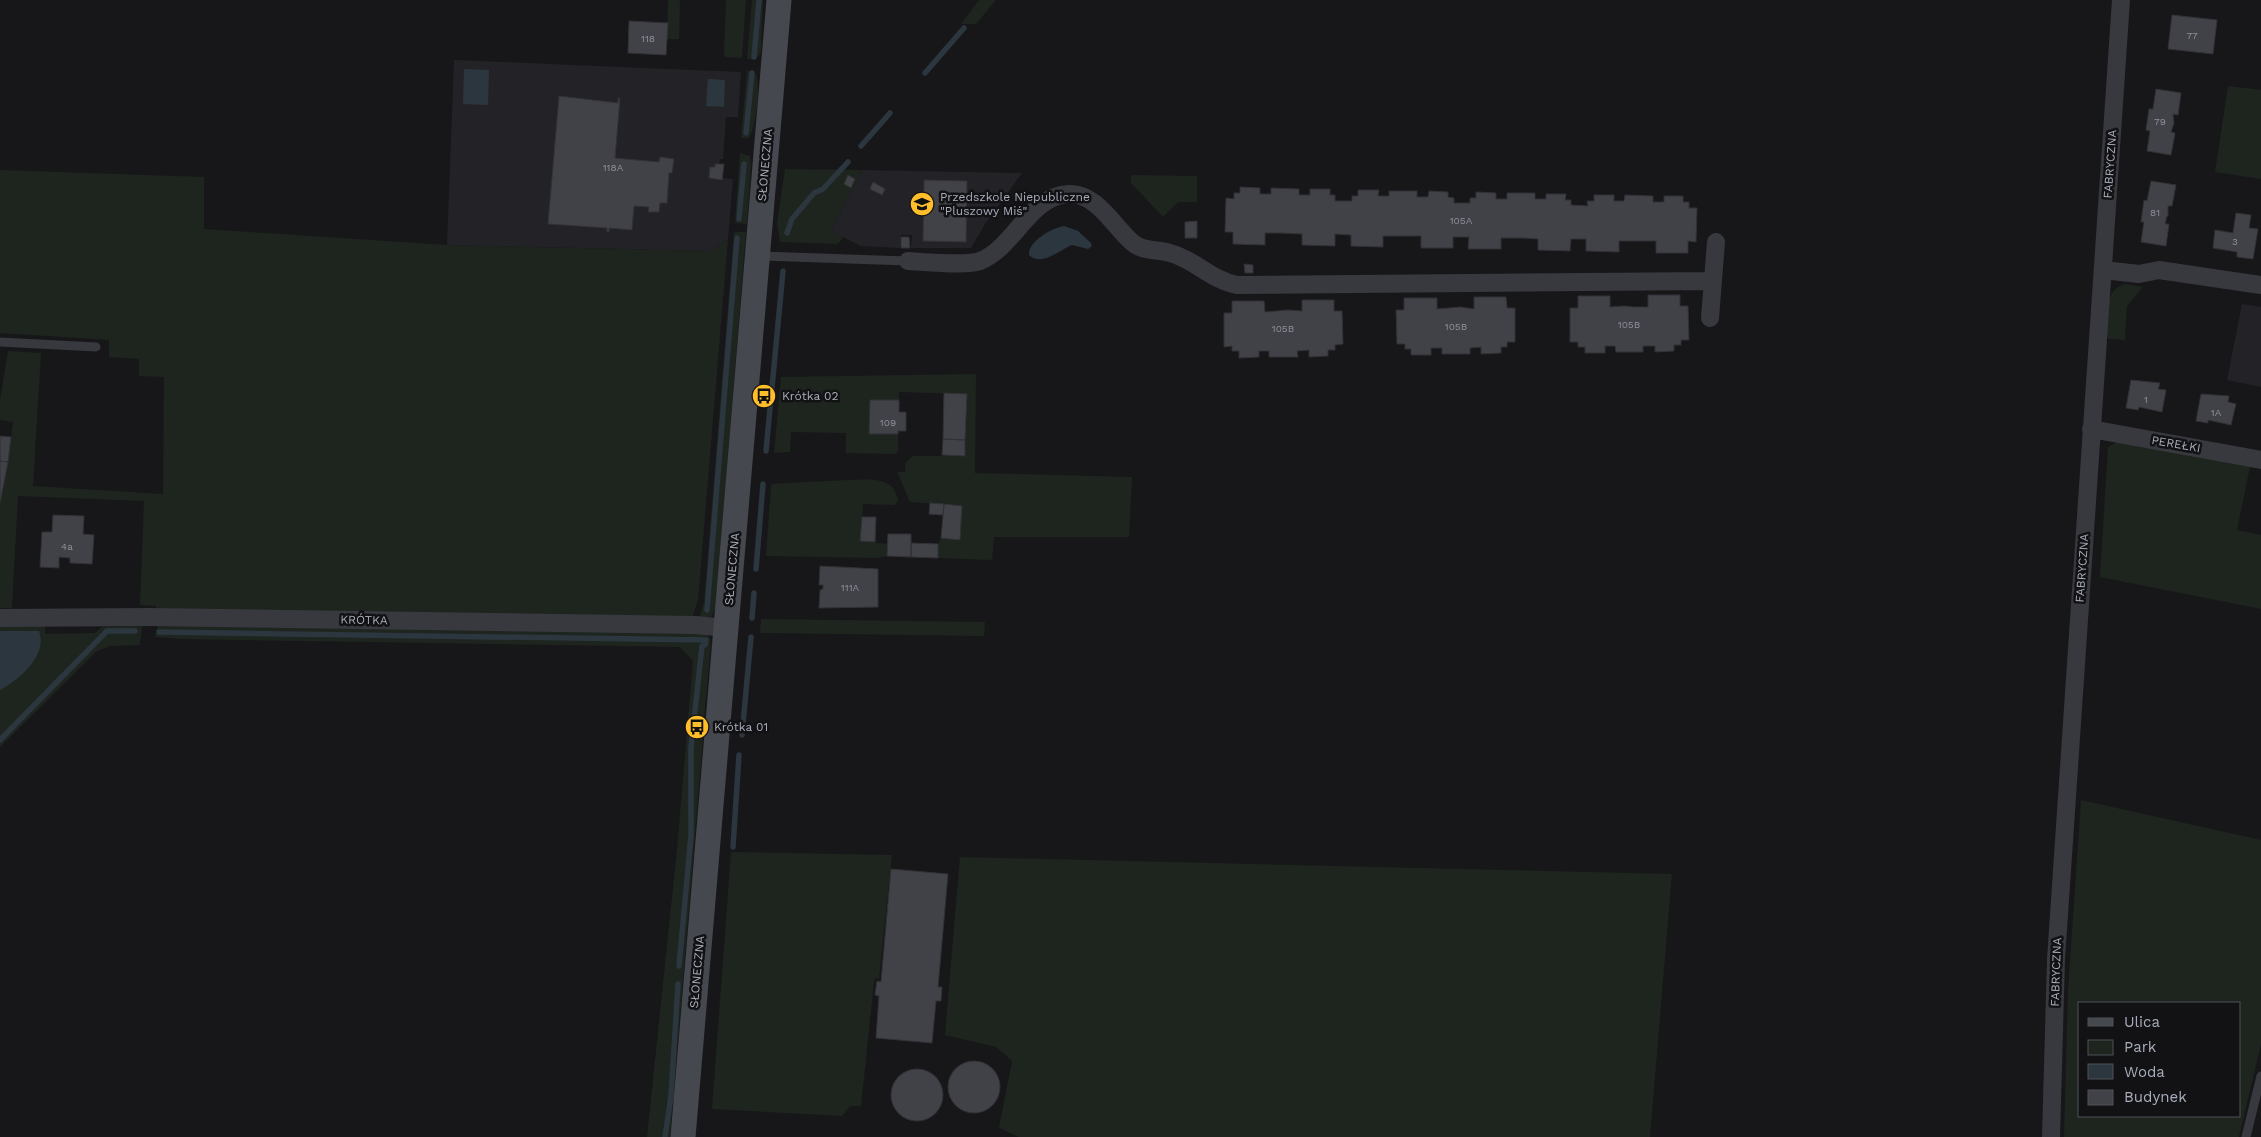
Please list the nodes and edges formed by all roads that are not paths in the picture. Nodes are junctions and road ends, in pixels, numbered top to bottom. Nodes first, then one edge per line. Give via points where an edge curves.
1 (779, 0) edge
2 (2121, 0) edge
3 (1716, 242) dead end
4 (758, 256) junction
5 (908, 261) joint
6 (2103, 270) junction
7 (1713, 281) junction
8 (2261, 286) edge
9 (1710, 318) dead end
10 (0, 342) edge
11 (96, 348) dead end
12 (2092, 429) junction
13 (2261, 460) edge
14 (0, 618) edge
15 (727, 628) junction
16 (2261, 1076) edge
17 (683, 1137) edge
18 (2051, 1137) edge
19 (2246, 1137) edge

1 - 4 main road, SŁONECZNA
2 - 6 street, FABRYCZNA
3 - 7 street
4 - 5 lane
4 - 15 main road, SŁONECZNA
5 - 7 street via 979,262 993,254 1040,207 1056,196 1070,194 1092,202 1137,246 1181,256 1218,279 1237,285
6 - 8 street via 2139,274 2159,270
6 - 12 street, FABRYCZNA
7 - 9 street
10 - 11 lane
12 - 13 street, PEREŁKI
12 - 18 street, FABRYCZNA via 2056,959
14 - 15 street, KRÓTKA via 200,618
15 - 17 main road, SŁONECZNA
16 - 19 lane

